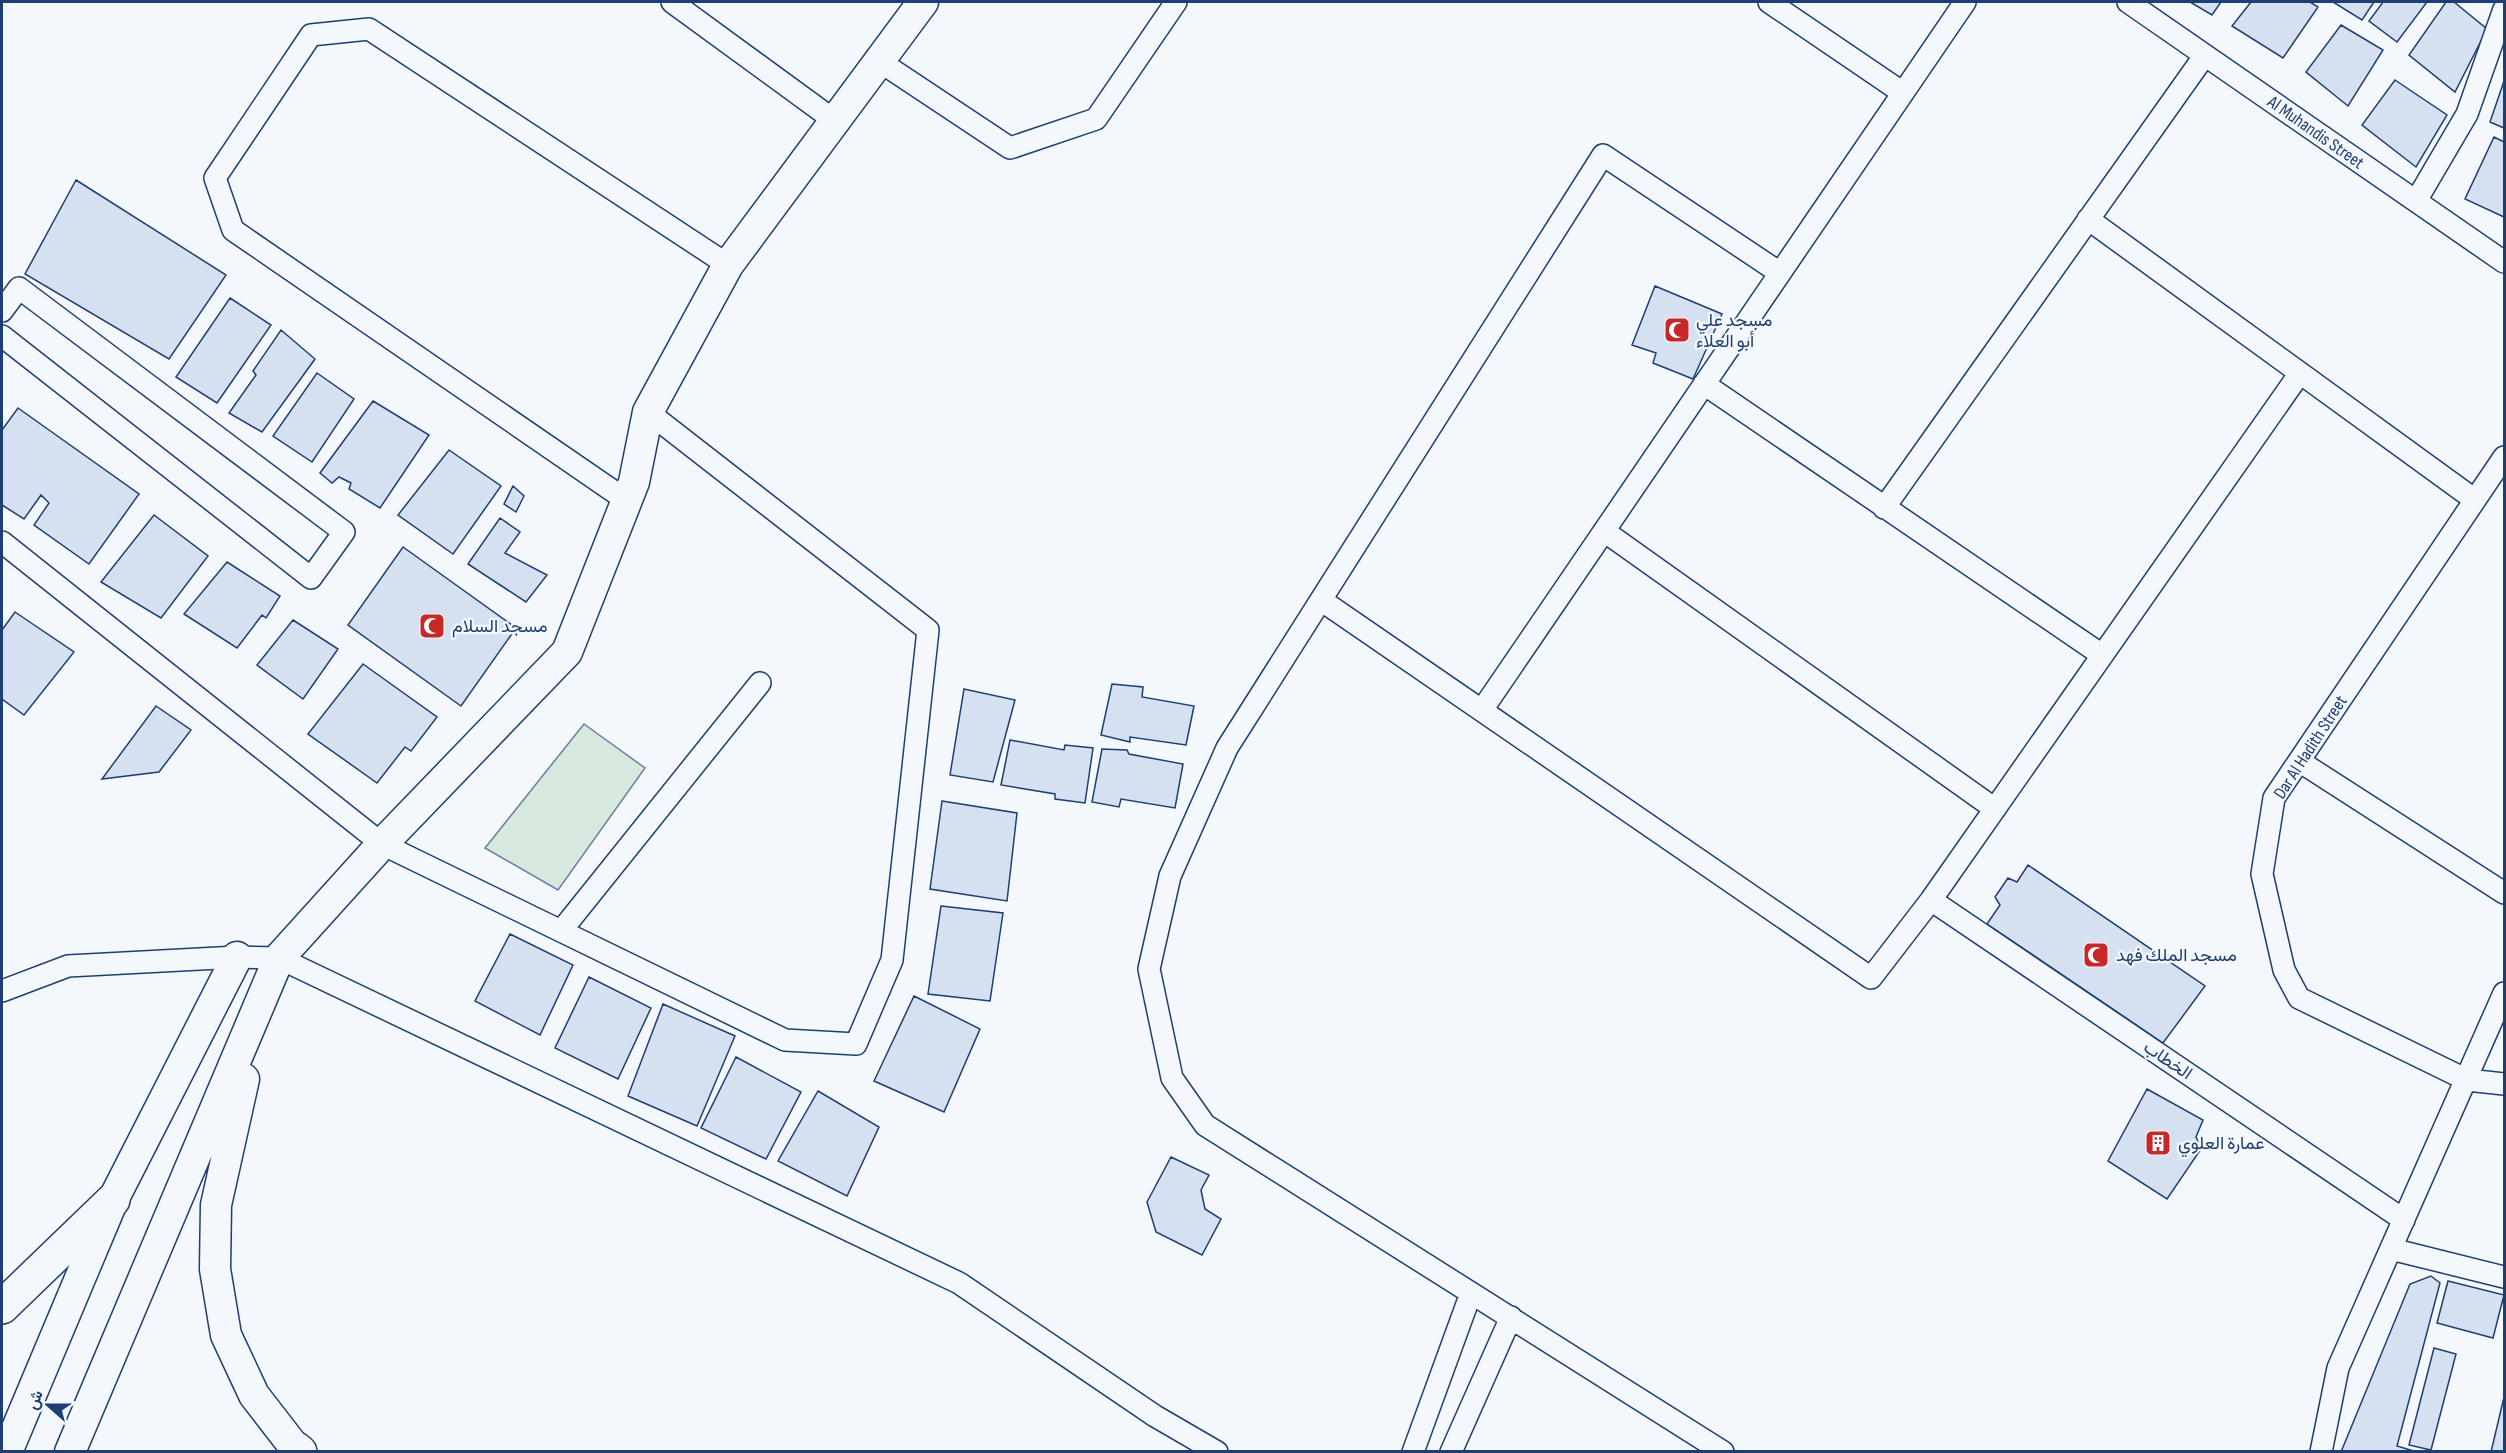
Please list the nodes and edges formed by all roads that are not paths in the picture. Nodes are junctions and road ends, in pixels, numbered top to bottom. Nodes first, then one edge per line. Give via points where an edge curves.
1 (672, 2) edge
2 (923, 2) edge
3 (1176, 2) edge
4 (1769, 2) edge
5 (1965, 2) edge
6 (2128, 2) edge
7 (2505, 9) edge
8 (2205, 55) junction
9 (879, 61) junction
10 (1904, 93) junction
11 (835, 121) junction
12 (2416, 201) junction
13 (2088, 219) junction
14 (2505, 262) edge
15 (728, 265) junction
16 (1780, 273) junction
17 (2, 311) edge
18 (2, 336) edge
19 (2300, 373) junction
20 (1704, 384) junction
21 (648, 412) junction
22 (2505, 457) edge
23 (626, 500) junction
24 (2475, 500) junction
25 (1884, 508) junction
26 (1604, 531) junction
27 (2, 542) edge
28 (1321, 600) junction
29 (2102, 655) junction
30 (760, 683) dead end
31 (1482, 710) junction
32 (2299, 761) junction
33 (1995, 810) junction
34 (382, 844) junction
35 (2505, 892) edge
36 (1931, 900) junction
37 (561, 931) junction
38 (237, 957) junction
39 (279, 958) junction
40 (2, 991) edge
41 (266, 991) junction
42 (2505, 993) edge
43 (2467, 1080) junction
44 (2505, 1084) edge
45 (113, 1200) junction
46 (2404, 1220) junction
47 (2391, 1249) junction
48 (2505, 1277) edge
49 (1471, 1293) junction
50 (2, 1307) edge
51 (1511, 1317) junction
52 (297, 1450) edge
53 (7, 1452) edge
54 (70, 1452) edge
55 (1216, 1452) edge
56 (1413, 1452) edge
57 (1451, 1452) edge
58 (1723, 1452) edge
59 (2321, 1452) edge

1 - 11 street
2 - 9 street
3 - 9 street via 1096,119 1010,148
4 - 10 street
5 - 10 street
6 - 8 street, Al Muhandis Street
7 - 12 street via 2467,114
8 - 12 street, Al Muhandis Street
8 - 13 street
9 - 11 street
10 - 16 street
11 - 15 street
12 - 14 street, Al Muhandis Street
13 - 19 street
13 - 25 street
15 - 21 street
15 - 23 street via 369,29 311,36 215,178 233,231
16 - 20 street
16 - 28 street via 1603,155
17 - 18 street via 19,288 344,532 311,578
19 - 24 street
19 - 29 street
20 - 25 street
20 - 26 street
21 - 23 street via 634,482
21 - 37 street via 928,630 892,960 856,1044 785,1040
22 - 24 street, Dar Al Hadith Street
23 - 34 street via 567,652
24 - 32 street, Dar Al Hadith Street
25 - 29 street
26 - 31 street
26 - 33 street
27 - 34 street
28 - 31 street
28 - 49 street via 1227,748 1170,876 1149,969 1172,1078 1205,1125
29 - 33 street
30 - 37 street
31 - 36 street via 1871,978
32 - 35 street
32 - 43 street, Dar Al Hadith Street via 2274,798 2262,874 2284,969 2299,998
33 - 36 street
34 - 37 street
34 - 39 street
36 - 46 street, الخطاب
38 - 39 street
38 - 40 street via 68,966
38 - 45 street
39 - 41 street
39 - 55 street via 959,1283 1155,1416
41 - 52 street via 216,1205 215,1269 226,1335 254,1395
41 - 54 street
42 - 43 street
43 - 44 street, Dar Al Hadith Street
43 - 46 street
45 - 50 highway
45 - 53 street
46 - 47 street
47 - 48 street
47 - 59 street via 2338,1368
49 - 51 street
49 - 56 street
51 - 57 street
51 - 58 street

